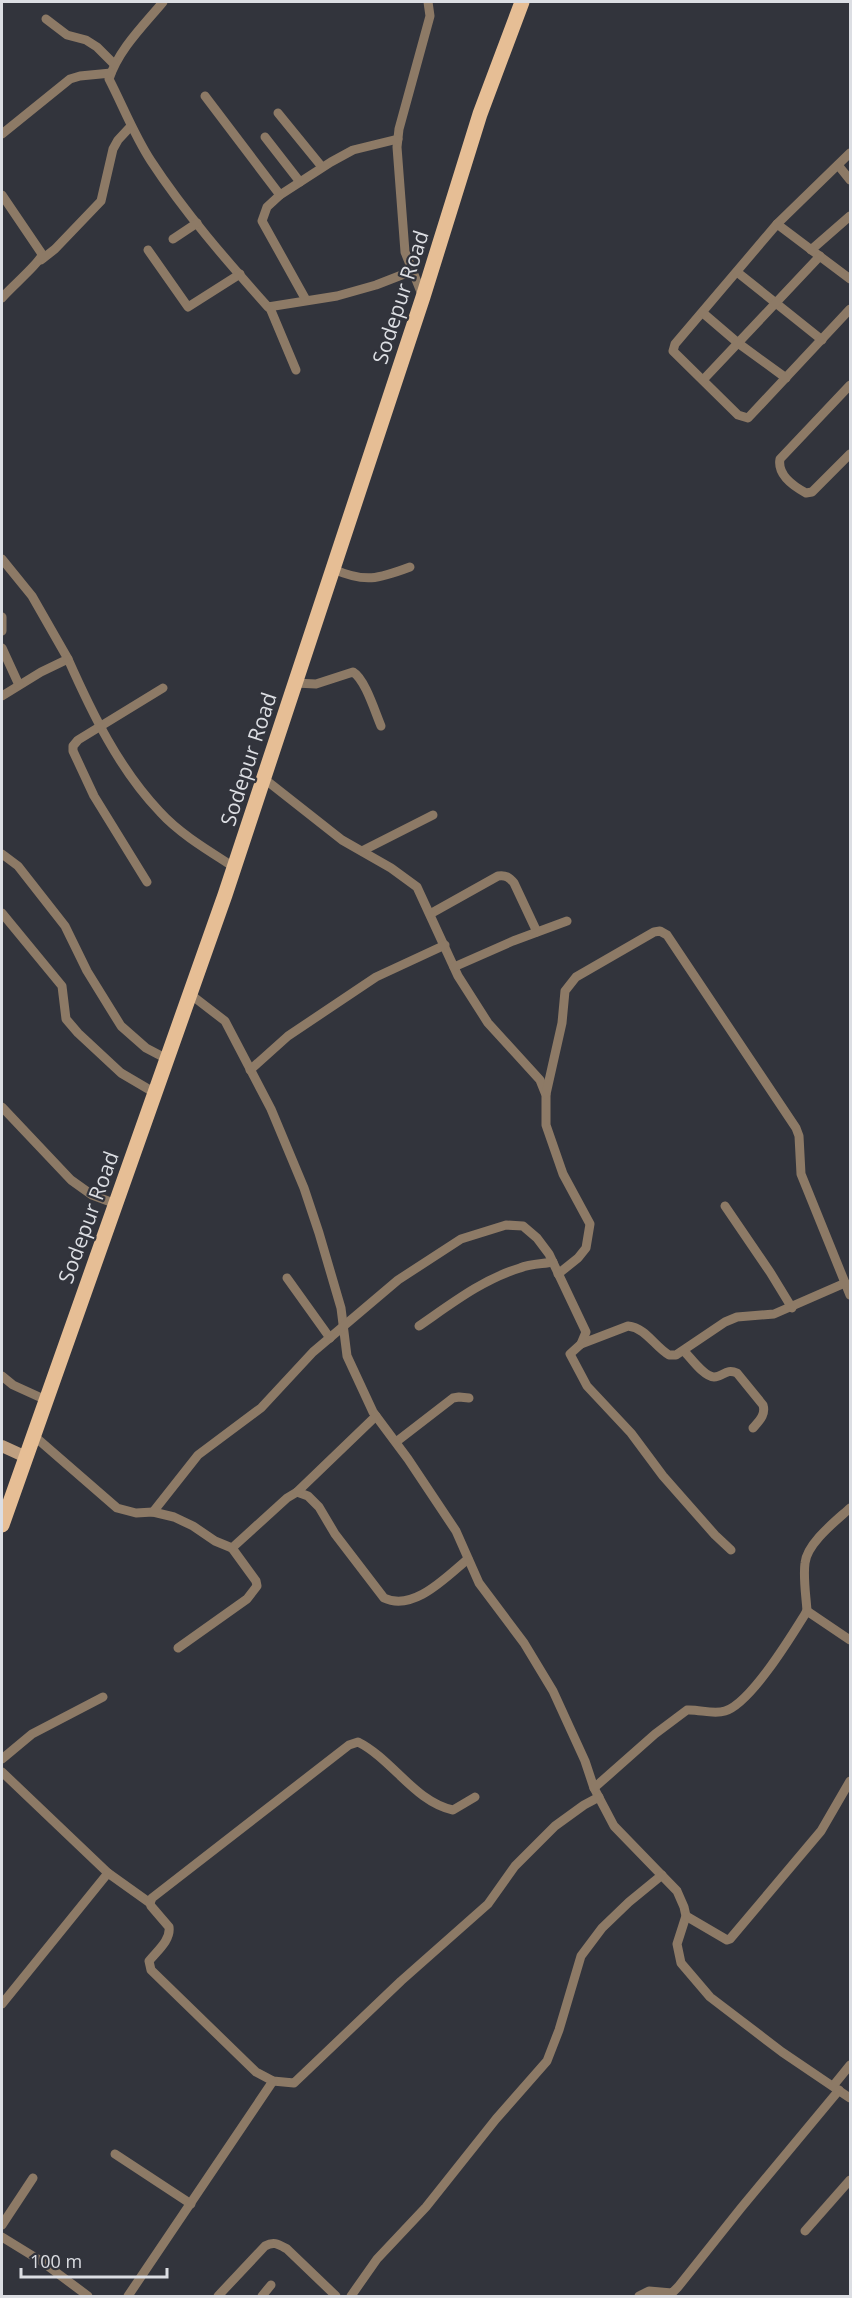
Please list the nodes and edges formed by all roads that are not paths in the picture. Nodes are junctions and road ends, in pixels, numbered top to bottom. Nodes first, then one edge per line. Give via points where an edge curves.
1 (163, 2) edge
2 (428, 2) edge
3 (522, 2) edge
4 (46, 18) dead end
5 (112, 69) junction
6 (205, 96) dead end
7 (278, 113) dead end
8 (131, 126) junction
9 (2, 134) edge
10 (265, 137) dead end
11 (398, 140) junction
12 (850, 153) edge
13 (838, 165) junction
14 (322, 167) junction
15 (850, 180) edge
16 (300, 183) junction
17 (2, 195) edge
18 (280, 195) junction
19 (850, 216) edge
20 (197, 222) junction
21 (777, 224) junction
22 (173, 239) dead end
23 (148, 250) dead end
24 (811, 250) junction
25 (820, 256) junction
26 (41, 260) junction
27 (412, 271) junction
28 (737, 272) junction
29 (240, 274) junction
30 (850, 279) edge
31 (423, 297) junction
32 (2, 298) edge
33 (306, 300) junction
34 (776, 303) junction
35 (270, 308) junction
36 (850, 309) edge
37 (703, 313) junction
38 (822, 340) junction
39 (738, 343) junction
40 (297, 370) dead end
41 (786, 378) junction
42 (703, 380) junction
43 (850, 385) edge
44 (850, 454) edge
45 (2, 562) edge
46 (410, 567) dead end
47 (333, 569) junction
48 (2, 616) edge
49 (2, 631) edge
50 (2, 648) edge
51 (68, 659) junction
52 (295, 683) junction
53 (19, 686) junction
54 (163, 688) dead end
55 (2, 696) edge
56 (381, 726) dead end
57 (100, 727) junction
58 (262, 777) junction
59 (434, 815) dead end
60 (362, 851) junction
61 (2, 854) edge
62 (234, 867) junction
63 (147, 882) dead end
64 (2, 913) edge
65 (430, 914) junction
66 (567, 921) dead end
67 (537, 932) junction
68 (445, 945) junction
69 (454, 967) junction
70 (190, 994) junction
71 (167, 1059) junction
72 (250, 1070) junction
73 (155, 1093) junction
74 (546, 1095) junction
75 (2, 1107) edge
76 (116, 1203) junction
77 (725, 1206) dead end
78 (553, 1262) junction
79 (558, 1274) junction
80 (287, 1278) dead end
81 (845, 1283) junction
82 (850, 1294) edge
83 (792, 1308) junction
84 (419, 1326) dead end
85 (342, 1329) junction
86 (330, 1338) junction
87 (581, 1344) junction
88 (684, 1351) junction
89 (2, 1376) edge
90 (469, 1398) dead end
91 (46, 1400) junction
92 (376, 1416) junction
93 (753, 1428) dead end
94 (33, 1435) junction
95 (396, 1442) junction
96 (2, 1446) edge
97 (26, 1457) junction
98 (297, 1492) junction
99 (850, 1508) edge
100 (153, 1512) junction
101 (2, 1525) edge
102 (232, 1548) junction
103 (731, 1550) dead end
104 (468, 1559) junction
105 (807, 1611) junction
106 (850, 1640) edge
107 (178, 1648) dead end
108 (103, 1697) dead end
109 (2, 1759) edge
110 (2, 1772) edge
111 (850, 1781) edge
112 (594, 1788) junction
113 (475, 1797) dead end
114 (599, 1797) junction
115 (108, 1874) junction
116 (662, 1875) junction
117 (150, 1903) junction
118 (686, 1916) junction
119 (2, 2004) edge
120 (850, 2065) edge
121 (273, 2081) junction
122 (836, 2088) junction
123 (850, 2098) edge
124 (115, 2154) dead end
125 (33, 2178) dead end
126 (850, 2180) edge
127 (191, 2204) junction
128 (2, 2226) edge
129 (805, 2231) dead end
130 (2, 2237) edge
131 (271, 2285) dead end
132 (88, 2296) edge
133 (128, 2296) edge
134 (218, 2296) edge
135 (262, 2296) edge
136 (336, 2296) edge
137 (351, 2296) edge
138 (639, 2296) edge

1 - 5 street
2 - 11 street via 430,16
3 - 31 main road, Sodepur Road via 480,114
4 - 5 street via 67,35 79,36 97,47
5 - 8 street via 109,79
5 - 9 street via 70,79
6 - 18 street
7 - 14 street
8 - 20 street via 151,161
8 - 26 street via 113,149 101,201
10 - 16 street
11 - 14 street via 353,150
11 - 27 street via 405,252
12 - 13 street
13 - 15 street
13 - 21 street
14 - 16 street
16 - 18 street
17 - 26 street via 38,246
18 - 33 street via 267,207 262,221
19 - 24 street
20 - 22 street
20 - 29 street
21 - 24 street
21 - 28 street
23 - 29 street via 188,307
24 - 25 street
25 - 30 street
25 - 34 street
26 - 32 street
27 - 31 street
27 - 33 street via 337,296
28 - 34 street
28 - 37 street
29 - 35 street
31 - 47 main road, Sodepur Road
33 - 35 street
34 - 38 street
34 - 39 street
35 - 40 street
36 - 38 street
37 - 39 street
37 - 42 street via 673,348 675,355
38 - 41 street
39 - 41 street
39 - 42 street
41 - 42 street via 751,416 744,418
43 - 44 street via 779,464 783,476 806,493 812,492
45 - 51 street via 33,596
46 - 47 street via 385,577 355,578
47 - 52 main road, Sodepur Road
48 - 49 street
50 - 53 street
51 - 53 street
51 - 57 street
52 - 56 street via 316,684 353,672 362,682
52 - 58 main road, Sodepur Road
53 - 55 street
54 - 57 street
57 - 62 street via 160,813
57 - 63 street via 78,740 73,751 94,796
58 - 60 street via 342,840
58 - 62 main road, Sodepur Road
59 - 60 street
60 - 65 street via 417,887
61 - 71 street via 18,866 65,926 87,972 121,1026 146,1048
62 - 70 main road, Sodepur Road
64 - 73 street via 62,986 66,1019 121,1073
65 - 67 street via 504,875 514,883
65 - 68 street
66 - 67 street
67 - 69 street
68 - 69 street
68 - 72 street via 376,977 288,1036
69 - 74 street via 488,1023 540,1080
70 - 71 main road, Sodepur Road
70 - 72 street via 225,1021
71 - 73 main road, Sodepur Road
72 - 85 street via 304,1188 341,1308
73 - 76 main road, Sodepur Road
74 - 79 street via 546,1125 563,1174 590,1224 586,1248
74 - 81 street via 565,991 576,977 654,932 667,934 796,1128 801,1174
75 - 76 street via 71,1180 92,1195
76 - 91 main road, Sodepur Road
77 - 83 street
78 - 79 street
78 - 84 street via 521,1267 492,1280
78 - 85 street via 537,1238 523,1226 506,1225 461,1239 398,1280
79 - 87 street via 586,1332
80 - 86 street
81 - 82 street
81 - 83 street
83 - 88 street via 774,1314 737,1317
85 - 86 street
85 - 92 street via 347,1356
86 - 100 street via 293,1371 261,1408 198,1455
87 - 88 street via 628,1326 645,1333 669,1355
87 - 103 street via 570,1354 587,1386
88 - 93 street via 710,1376 732,1371 744,1381 763,1405 764,1411
89 - 91 street
90 - 95 street via 453,1398
91 - 94 main road, Sodepur Road
92 - 95 street
92 - 98 street
94 - 97 main road, Sodepur Road
94 - 100 street via 117,1508
95 - 104 street via 456,1531
96 - 97 street
97 - 101 main road, Sodepur Road
98 - 102 street
98 - 104 street via 319,1507 335,1534 391,1602 408,1601
99 - 105 street via 827,1529 807,1556
100 - 102 street via 174,1517
102 - 107 street via 256,1581 254,1591
104 - 112 street via 478,1583 524,1643 553,1690
105 - 106 street
105 - 112 street via 772,1665 733,1707 719,1712 687,1710
108 - 109 street via 32,1734
110 - 115 street
111 - 118 street via 820,1831 730,1939
112 - 114 street
113 - 117 street via 453,1810 441,1807 371,1749 358,1743 349,1745
114 - 116 street via 614,1826
114 - 121 street via 555,1826 515,1866 488,1904 401,1981 310,2070 294,2083
115 - 117 street
115 - 119 street
116 - 118 street via 677,1891
116 - 137 street via 602,1928 581,1956 547,2061 495,2119 426,2207 377,2259
117 - 121 street via 170,1929 149,1961 151,1970 256,2072
118 - 122 street via 677,1944 681,1963 710,1998
120 - 122 street
121 - 127 street
122 - 123 street
122 - 138 street via 678,2287 672,2293 649,2291
124 - 127 street
125 - 128 street
126 - 129 street
127 - 133 street
130 - 132 street
131 - 135 street
134 - 136 street via 271,2242 287,2249

